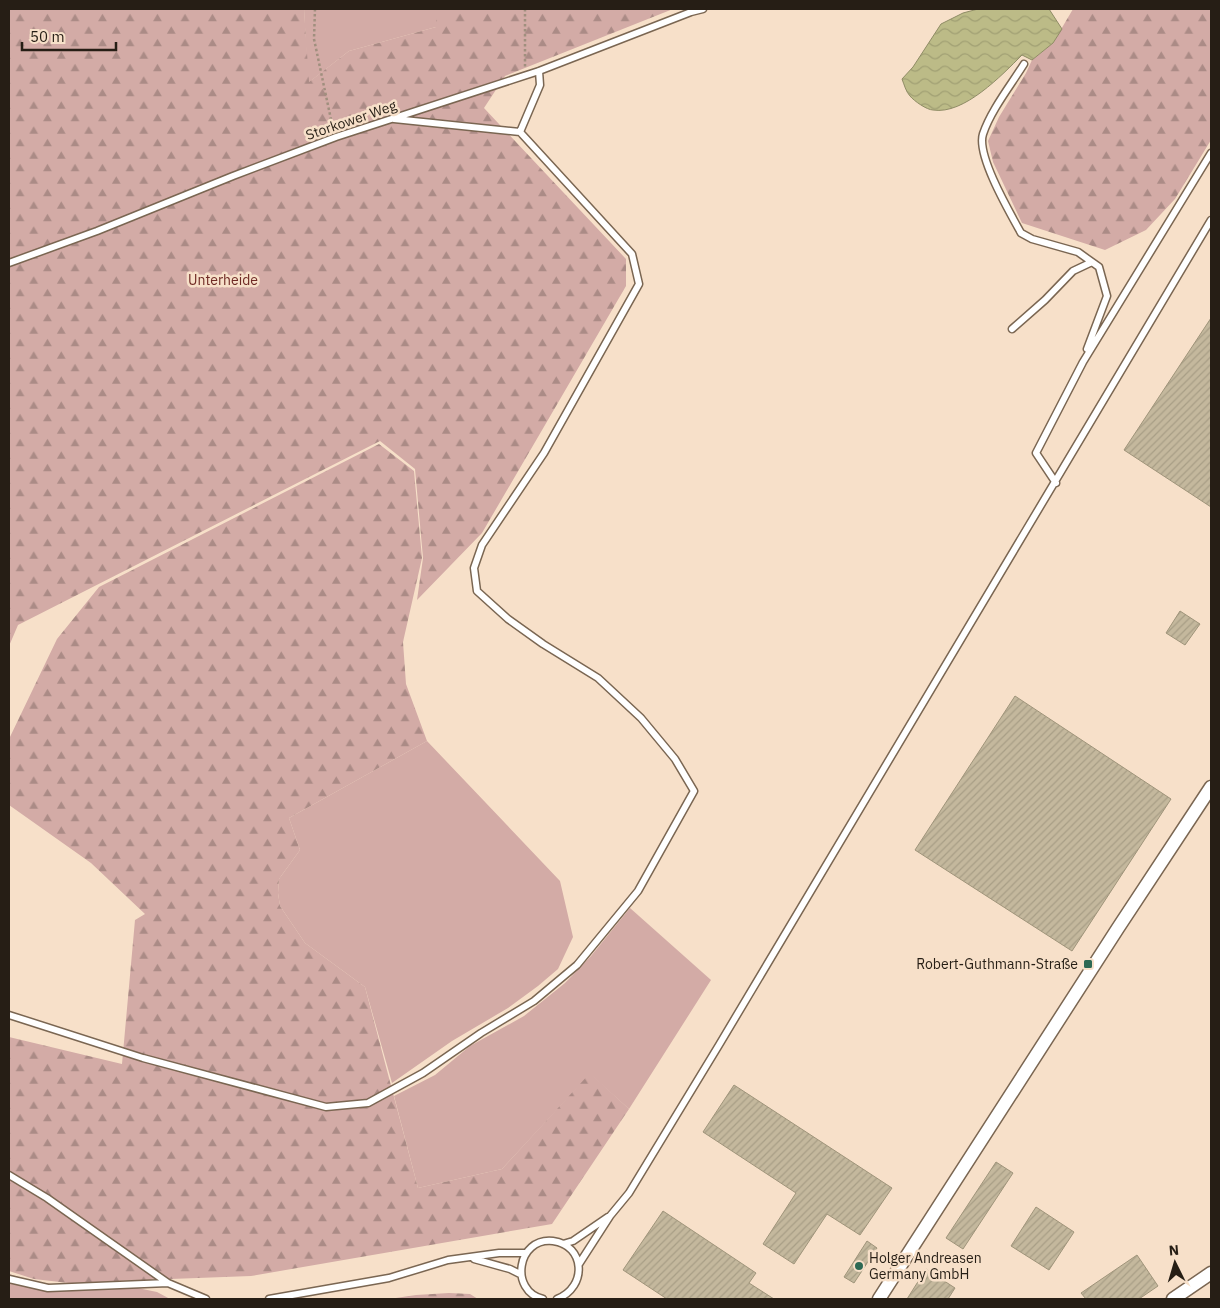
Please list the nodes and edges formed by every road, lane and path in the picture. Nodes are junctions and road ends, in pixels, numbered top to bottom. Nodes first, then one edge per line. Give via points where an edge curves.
1 (315, 9) edge
2 (525, 9) edge
3 (704, 9) edge
4 (1024, 64) dead end
5 (539, 71) junction
6 (525, 76) junction
7 (391, 118) junction
8 (520, 132) junction
9 (336, 137) junction
10 (1211, 153) edge
11 (1211, 220) edge
12 (1092, 262) junction
13 (9, 263) edge
14 (1012, 328) dead end
15 (1082, 362) junction
16 (1056, 483) junction
17 (1211, 787) edge
18 (9, 1015) edge
19 (9, 1175) edge
20 (610, 1216) junction
21 (562, 1244) junction
22 (526, 1253) junction
23 (468, 1258) junction
24 (579, 1264) junction
25 (1211, 1273) edge
26 (520, 1274) junction
27 (9, 1279) edge
28 (168, 1283) junction
29 (569, 1296) edge
30 (206, 1299) edge
31 (269, 1299) edge
32 (543, 1299) edge
33 (557, 1299) edge
34 (879, 1299) edge
35 (1173, 1299) edge

1 - 9 path via 314,39
2 - 6 path
3 - 5 lane, Storkower Weg
4 - 12 lane via 982,136 985,161 1021,233 1078,252
5 - 6 lane, Storkower Weg
5 - 8 lane via 540,85
6 - 7 lane, Storkower Weg
7 - 8 lane
7 - 9 lane, Storkower Weg
8 - 18 lane via 632,254 639,284 544,453 482,545 474,568 477,591 508,619 598,678 641,718 675,759 694,791 638,892 577,965 534,1001 423,1073 368,1103 326,1107 143,1058
9 - 13 lane, Storkower Weg
10 - 15 lane
11 - 16 lane
12 - 14 lane via 1073,270
12 - 15 lane via 1099,267 1106,296
15 - 16 lane via 1036,453
16 - 20 lane via 709,1062 629,1193
17 - 34 street
19 - 28 lane
20 - 21 lane via 573,1241
20 - 24 lane
21 - 22 lane via 543,1242
21 - 24 lane via 573,1252
22 - 23 lane
22 - 26 lane
23 - 26 lane via 494,1263
23 - 31 lane via 448,1260 389,1278
24 - 29 lane via 579,1278
25 - 35 street
26 - 32 lane via 530,1293
27 - 28 lane via 48,1288
28 - 30 lane
29 - 33 lane

